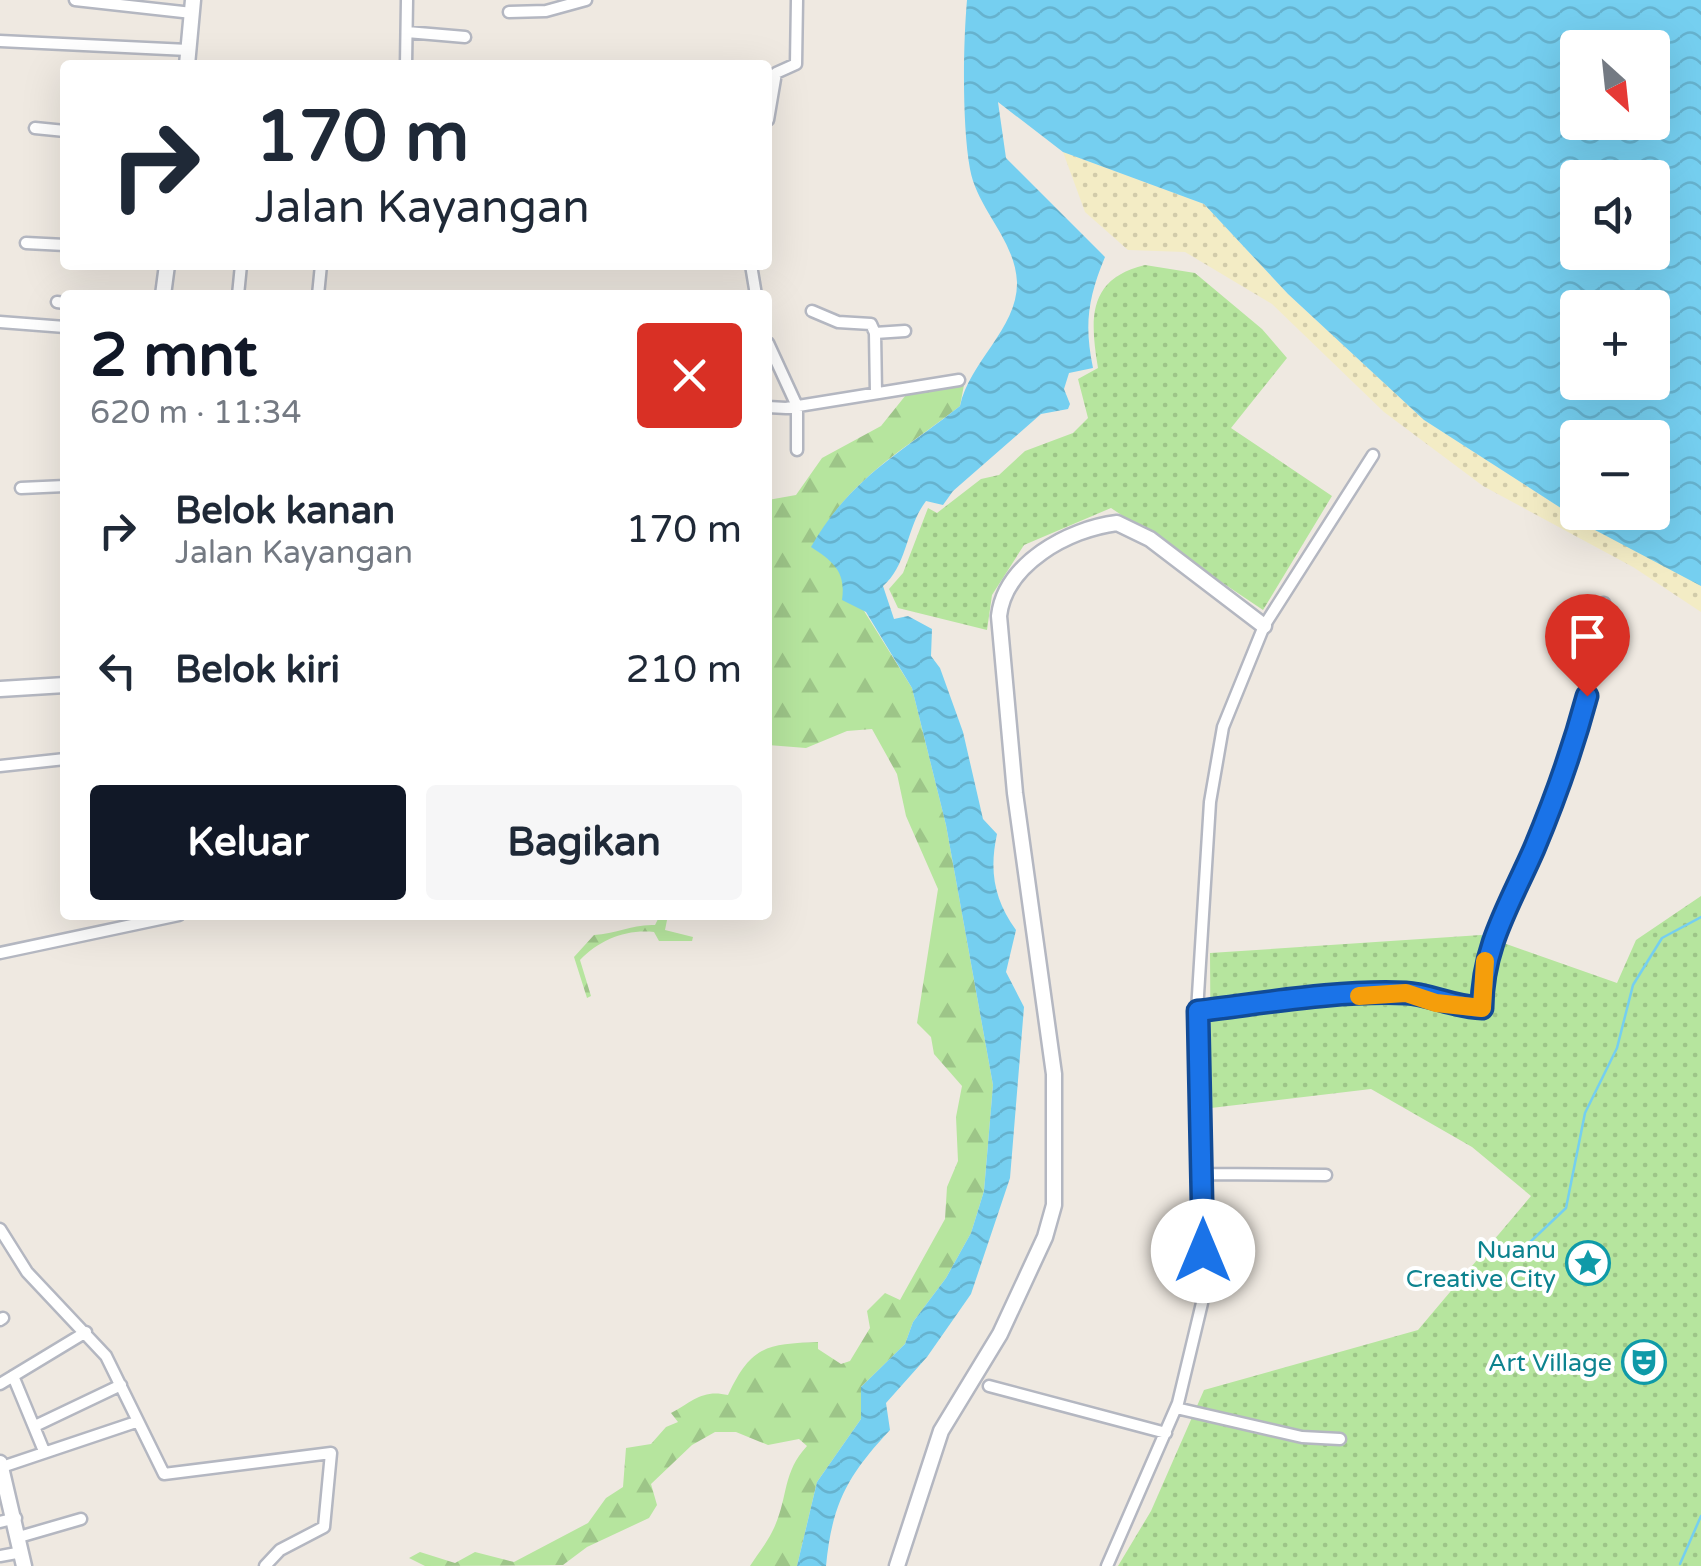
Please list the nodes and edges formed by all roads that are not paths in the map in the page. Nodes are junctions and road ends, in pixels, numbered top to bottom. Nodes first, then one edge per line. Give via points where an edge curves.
1 (75, 0) edge
2 (407, 0) edge
3 (586, 0) edge
4 (797, 0) edge
5 (192, 6) edge
6 (509, 12) dead end
7 (407, 32) junction
8 (464, 36) dead end
9 (0, 41) edge
10 (188, 58) edge
11 (406, 60) edge
12 (772, 96) edge
13 (35, 128) dead end
14 (60, 130) edge
15 (26, 243) dead end
16 (60, 245) edge
17 (812, 311) dead end
18 (0, 322) edge
19 (60, 327) edge
20 (905, 331) dead end
21 (875, 333) junction
22 (772, 352) edge
23 (959, 380) dead end
24 (876, 393) junction
25 (797, 406) junction
26 (772, 408) edge
27 (797, 450) dead end
28 (1373, 455) dead end
29 (60, 486) edge
30 (20, 488) dead end
31 (1604, 604) dead end
32 (1264, 626) junction
33 (60, 685) edge
34 (0, 690) edge
35 (60, 760) edge
36 (0, 766) edge
37 (156, 920) edge
38 (0, 953) edge
39 (1198, 1011) junction
40 (1202, 1174) junction
41 (1326, 1175) dead end
42 (0, 1228) edge
43 (12, 1248) junction
44 (0, 1254) edge
45 (86, 1332) junction
46 (12, 1376) junction
47 (0, 1384) edge
48 (122, 1385) junction
49 (990, 1386) dead end
50 (1176, 1408) junction
51 (136, 1422) junction
52 (35, 1426) junction
53 (1166, 1433) junction
54 (1340, 1439) dead end
55 (44, 1451) junction
56 (1, 1465) edge
57 (16, 1518) junction
58 (81, 1519) dead end
59 (0, 1522) edge
60 (21, 1551) edge
61 (0, 1556) edge
62 (265, 1566) edge
63 (897, 1566) edge
64 (1107, 1566) edge

1 - 5 street
2 - 7 street
3 - 6 street
4 - 12 street via 796,64 776,73
5 - 10 street
7 - 8 street
7 - 11 street
9 - 10 street
13 - 14 street
15 - 16 street
17 - 21 street via 838,322 867,322
18 - 19 street
20 - 21 street
21 - 24 street
22 - 25 street
23 - 24 street
24 - 25 street
25 - 26 street
25 - 27 street
28 - 32 street
29 - 30 street
31 - 39 street via 1576,736 1494,929 1482,1008 1406,993
32 - 39 street via 1229,704 1218,752
32 - 63 street via 1150,540 1117,523 1038,554 1003,593 999,616 1016,793 1054,1074 1054,1205 1000,1334 941,1431
33 - 34 street
35 - 36 street
37 - 38 street
39 - 40 street
40 - 41 street
40 - 50 street via 1202,1303
42 - 43 street
43 - 44 street
43 - 45 street
45 - 46 street
45 - 48 street
46 - 47 street
46 - 52 street
48 - 51 street
48 - 52 street
49 - 53 street
50 - 53 street
50 - 54 street via 1302,1437
51 - 55 street
51 - 62 street via 158,1469 168,1476 331,1453 324,1527 280,1550
52 - 55 street
53 - 64 street
55 - 56 street
56 - 57 street
57 - 59 street
57 - 60 street
58 - 60 street
60 - 61 street

